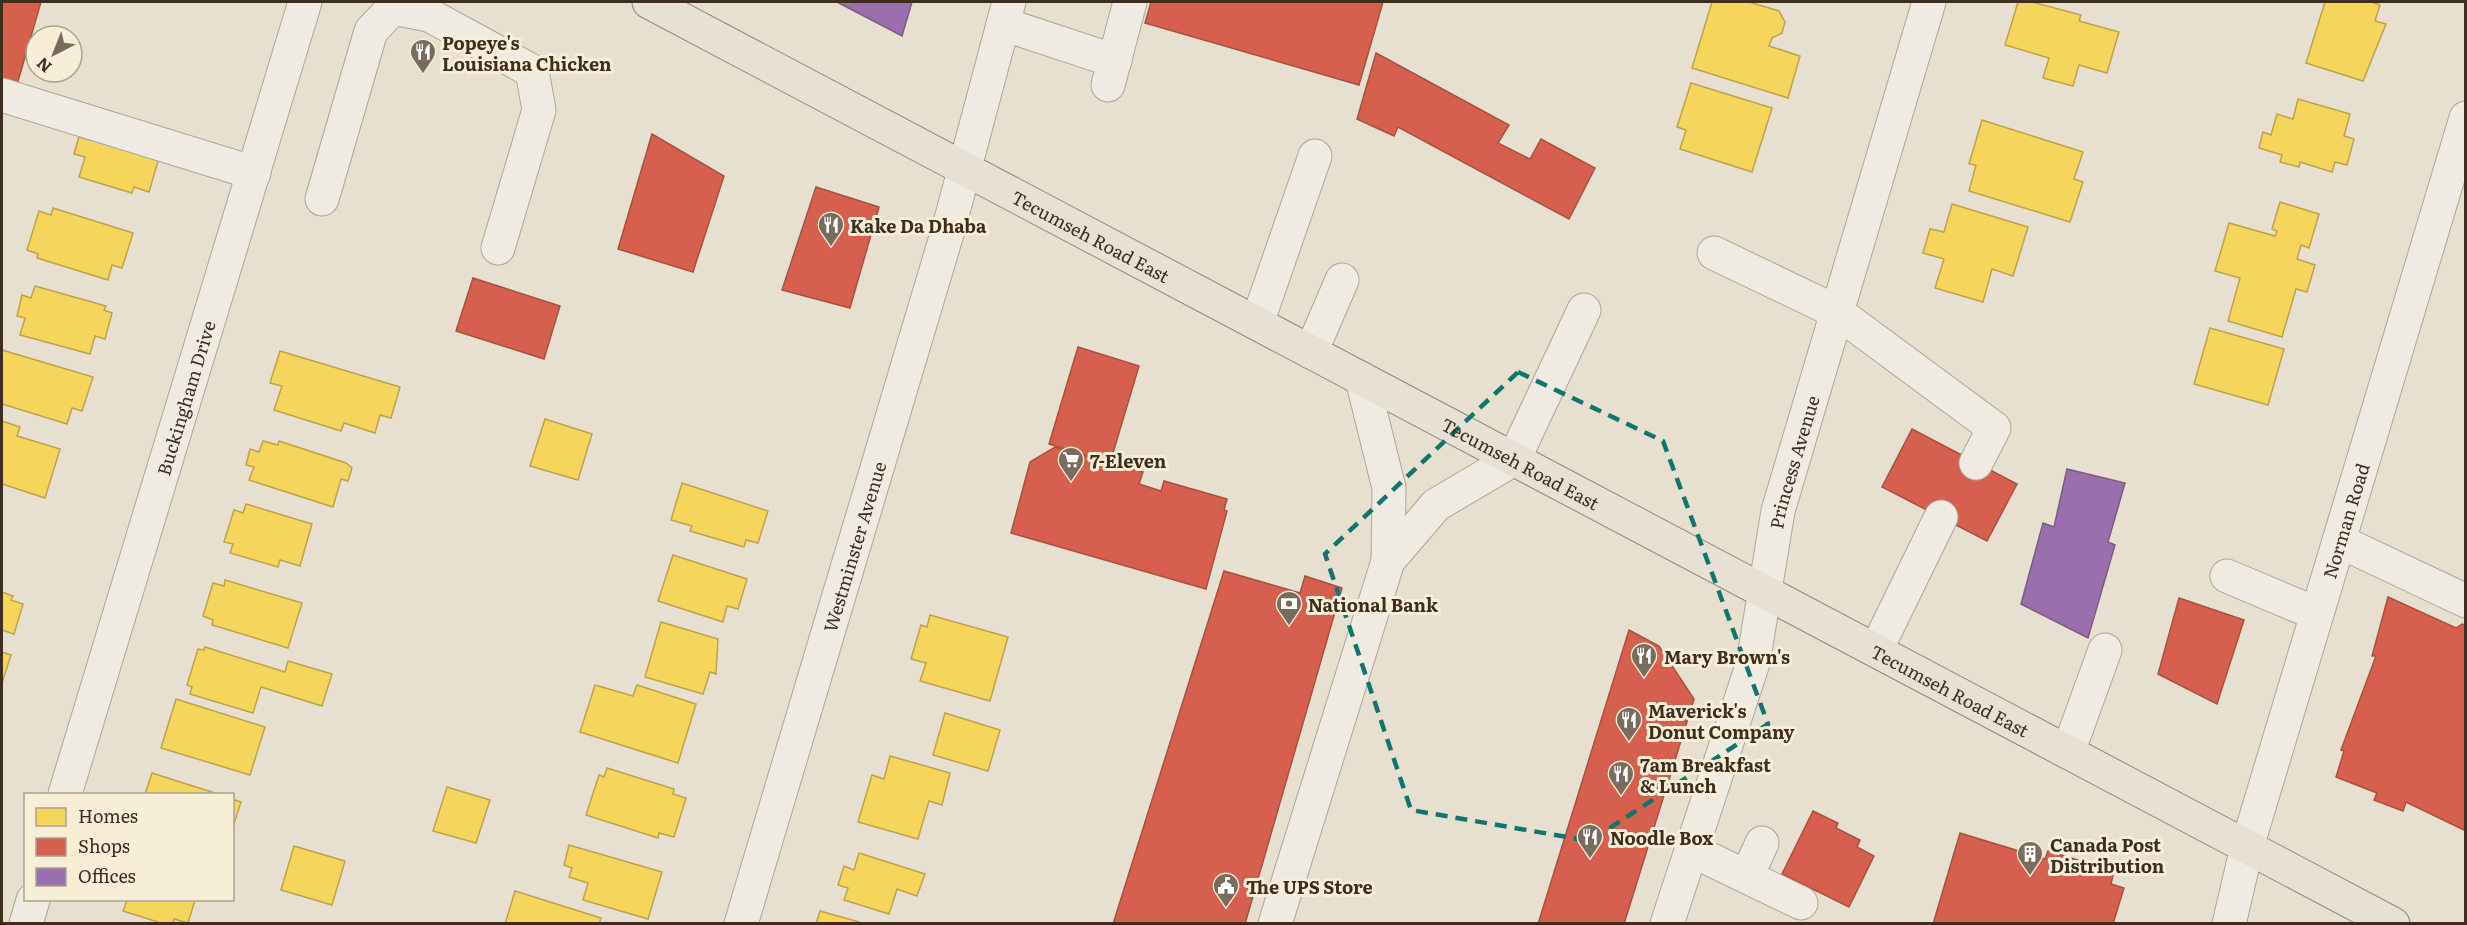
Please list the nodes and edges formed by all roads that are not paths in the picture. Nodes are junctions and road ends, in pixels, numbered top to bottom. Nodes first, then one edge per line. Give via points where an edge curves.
1 (305, 2) edge
2 (1130, 2) edge
3 (1929, 2) edge
4 (664, 5) edge
5 (1006, 13) edge
6 (2, 95) edge
7 (2466, 118) edge
8 (1315, 156) dead end
9 (966, 169) junction
10 (254, 173) junction
11 (322, 199) dead end
12 (498, 248) dead end
13 (1714, 253) dead end
14 (1342, 280) dead end
15 (1584, 310) dead end
16 (1837, 312) junction
17 (1257, 323) junction
18 (1311, 352) junction
19 (1362, 379) junction
20 (1514, 459) junction
21 (1976, 462) dead end
22 (1941, 517) dead end
23 (2339, 541) junction
24 (1388, 561) junction
25 (2227, 576) dead end
26 (1765, 591) junction
27 (2466, 601) edge
28 (2317, 614) junction
29 (1876, 650) junction
30 (2105, 650) dead end
31 (2068, 752) junction
32 (66, 793) edge
33 (1762, 843) dead end
34 (2247, 847) junction
35 (1691, 850) junction
36 (1747, 876) junction
37 (33, 901) edge
38 (1801, 903) dead end
39 (26, 924) edge
40 (741, 924) edge
41 (1275, 924) edge
42 (1667, 924) edge
43 (2229, 924) edge
44 (2393, 924) edge

1 - 10 street, Buckingham Drive
2 - 5 street via 1112,73
3 - 16 street, Princess Avenue
4 - 9 main road, Tecumseh Road East
5 - 9 street, Westminster Avenue
6 - 10 street
7 - 23 street, Norman Road
8 - 17 street
9 - 17 main road, Tecumseh Road East
9 - 40 street, Westminster Avenue
10 - 32 street, Buckingham Drive
11 - 12 street via 371,31 393,8 429,15 532,71 539,110
13 - 16 street
14 - 18 street
15 - 20 street
16 - 21 street via 1994,428
16 - 26 street, Princess Avenue via 1778,512
17 - 18 main road, Tecumseh Road East
18 - 19 main road, Tecumseh Road East
19 - 20 main road, Tecumseh Road East
19 - 24 street via 1389,488
20 - 24 street via 1436,505
20 - 26 main road, Tecumseh Road East
22 - 29 street
23 - 27 street
23 - 28 street, Norman Road
24 - 41 street
25 - 28 street
26 - 29 main road, Tecumseh Road East
26 - 35 street, Princess Avenue via 1753,663
28 - 34 street, Norman Road
29 - 31 main road, Tecumseh Road East
30 - 31 street
31 - 34 main road, Tecumseh Road East
33 - 36 street
34 - 43 street, Norman Road
34 - 44 main road, Tecumseh Road East
35 - 36 street
35 - 42 street, Princess Avenue
36 - 38 street
37 - 39 street

